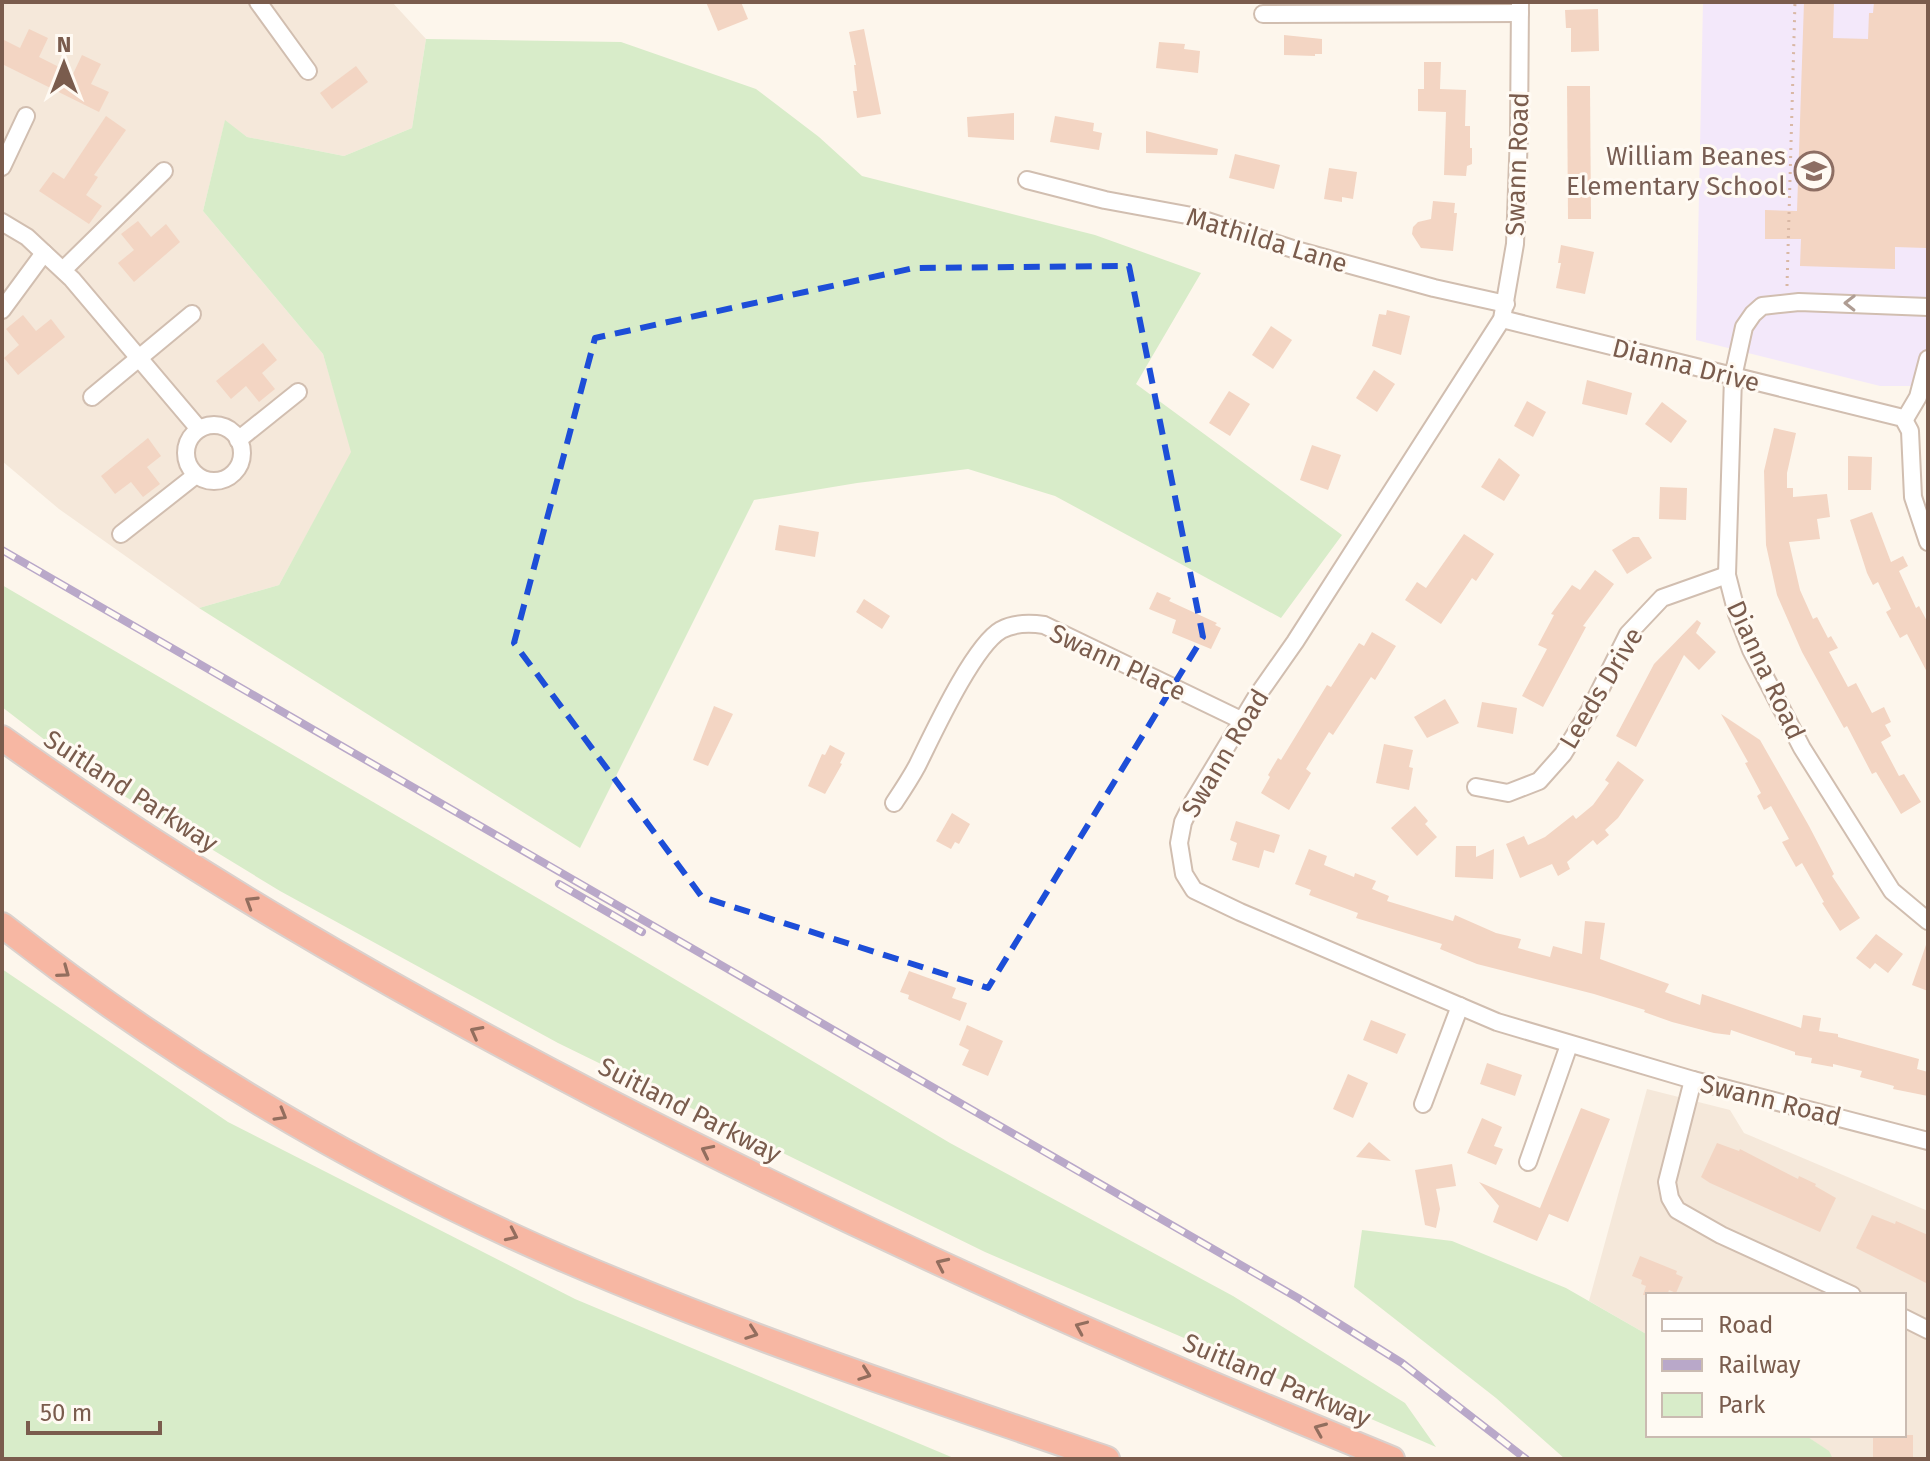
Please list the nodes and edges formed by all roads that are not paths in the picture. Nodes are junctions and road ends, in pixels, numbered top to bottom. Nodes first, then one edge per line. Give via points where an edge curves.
1 (258, 2) edge
2 (1520, 8) edge
3 (1263, 14) dead end
4 (308, 71) dead end
5 (26, 116) dead end
6 (2, 167) edge
7 (164, 171) dead end
8 (1027, 180) dead end
9 (2, 222) edge
10 (44, 253) junction
11 (63, 270) junction
12 (1928, 307) edge
13 (2, 310) edge
14 (1504, 311) junction
15 (192, 314) dead end
16 (139, 357) junction
17 (1928, 359) edge
18 (1733, 377) junction
19 (298, 392) dead end
20 (92, 397) dead end
21 (1905, 419) junction
22 (199, 429) junction
23 (238, 440) junction
24 (196, 475) junction
25 (121, 534) dead end
26 (1928, 542) edge
27 (1727, 575) junction
28 (1243, 721) junction
29 (2, 738) edge
30 (1476, 787) dead end
31 (894, 803) dead end
32 (1928, 921) edge
33 (2, 925) edge
34 (1460, 1006) junction
35 (1569, 1045) junction
36 (1693, 1080) junction
37 (1423, 1104) dead end
38 (1928, 1141) edge
39 (1528, 1162) dead end
40 (1848, 1293) edge
41 (1906, 1319) edge
42 (1928, 1330) edge
43 (1107, 1459) edge
44 (1392, 1459) edge

1 - 4 street
2 - 3 street
2 - 14 street, Swann Road via 1515,244
5 - 6 street
7 - 11 street
8 - 14 street, Mathilda Lane via 1192,216
9 - 10 street
10 - 11 street
10 - 13 street
11 - 16 street
12 -> 18 street, Dianna Road via 1787,302 1762,306 1744,327
14 - 18 street, Dianna Drive
14 - 28 street, Swann Road
15 - 16 street
16 - 20 street
16 - 22 street
17 - 21 street via 1918,397
18 - 21 street, Dianna Drive
18 - 27 street, Dianna Road
19 - 23 street
21 - 26 street via 1913,497
22 - 23 street via 226,427
22 - 24 street via 185,455
23 - 24 street via 241,457 229,476 207,480
24 - 25 street
27 - 30 street, Leeds Drive via 1662,598 1628,634 1590,710 1539,781 1508,793
27 - 32 street, Dianna Road via 1751,650 1802,748 1892,891
28 - 31 street, Swann Place via 1044,625 1016,625 986,645
28 - 34 street, Swann Road via 1183,822 1179,843 1187,881 1194,890 1240,912
44 -> 29 highway, Suitland Parkway via 939,1262 525,1058 291,927
33 -> 43 highway via 185,1056 436,1199 655,1297
34 - 35 street, Swann Road
34 - 37 street
35 - 36 street, Swann Road
35 - 39 street
36 - 38 street, Swann Road
36 - 40 street via 1667,1182 1677,1210
41 - 42 street

